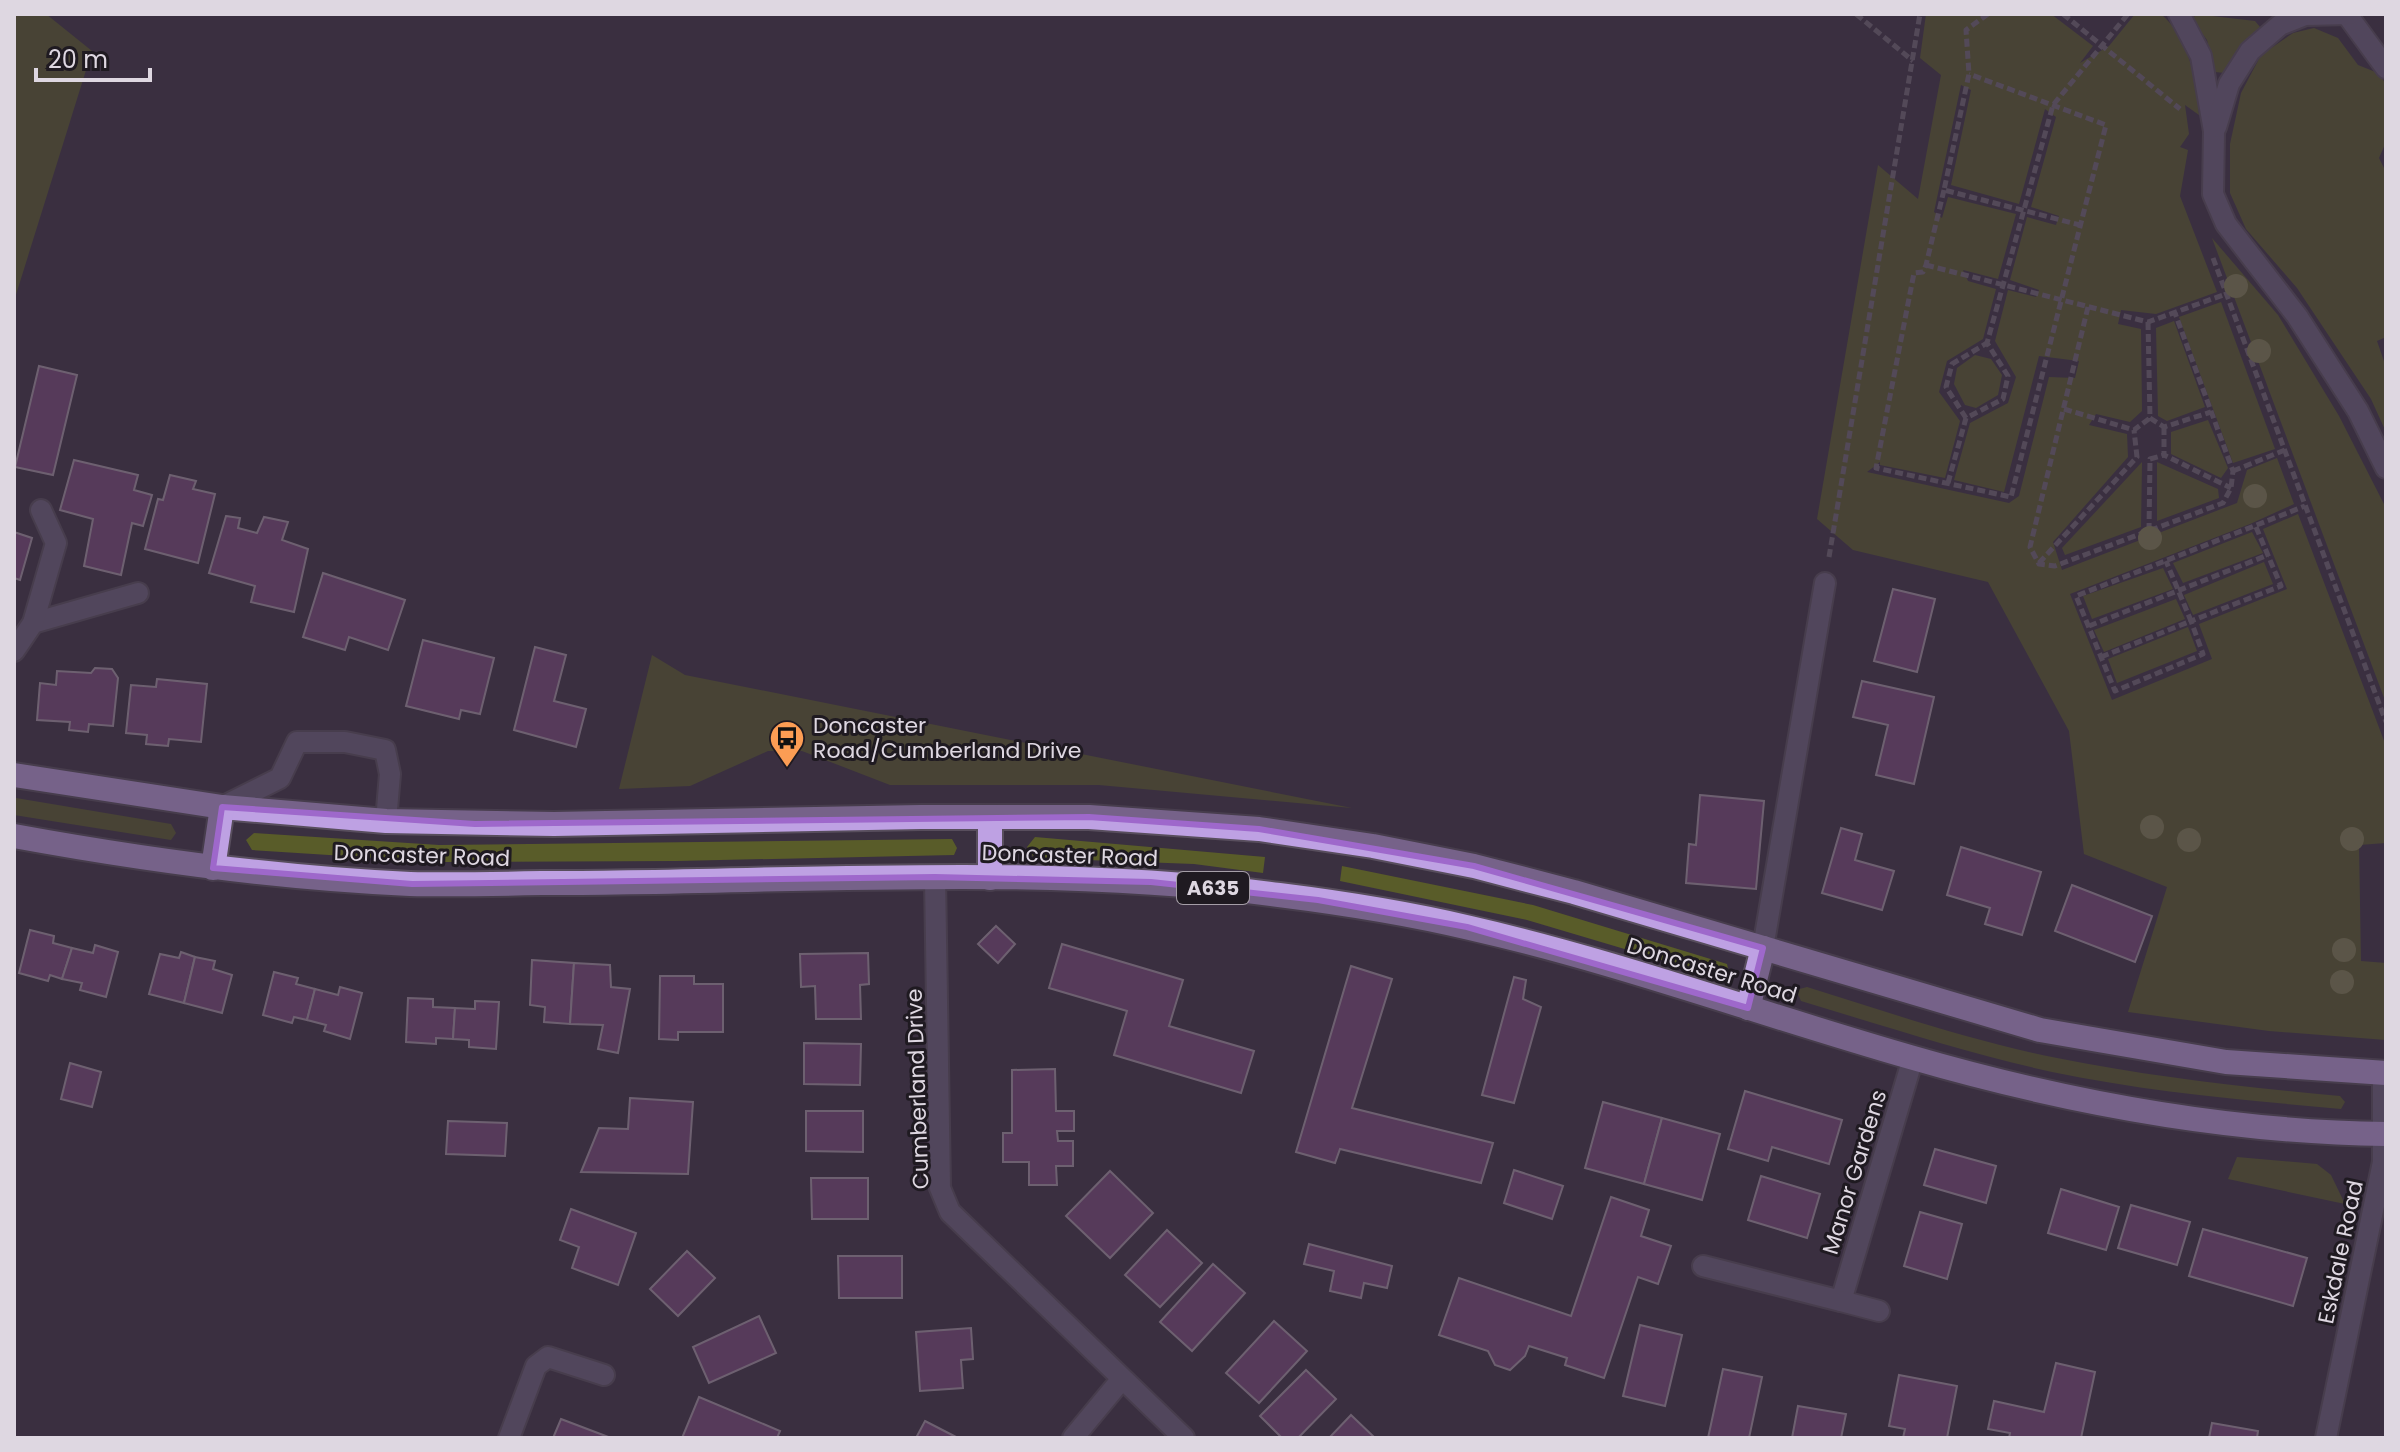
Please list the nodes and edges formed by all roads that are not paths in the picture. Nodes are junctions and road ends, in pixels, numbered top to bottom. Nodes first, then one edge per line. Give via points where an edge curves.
1 (2179, 14) edge
2 (2290, 14) edge
3 (2305, 15) edge
4 (2349, 15) edge
5 (2386, 68) edge
6 (2214, 131) junction
7 (2386, 468) edge
8 (41, 510) dead end
9 (1825, 583) road end
10 (138, 593) dead end
11 (33, 623) junction
12 (14, 651) edge
13 (14, 775) edge
14 (222, 807) junction
15 (990, 817) junction
16 (386, 821) junction
17 (14, 836) edge
18 (213, 868) junction
19 (935, 877) junction
20 (990, 878) junction
21 (1763, 948) junction
22 (1748, 1008) junction
23 (1913, 1058) junction
24 (2384, 1073) edge
25 (2384, 1134) edge
26 (1703, 1266) dead end
27 (1841, 1301) junction
28 (1879, 1311) dead end
29 (604, 1375) dead end
30 (1121, 1380) junction
31 (509, 1438) edge
32 (1073, 1438) edge
33 (1184, 1438) edge
34 (2326, 1438) edge

1 - 6 street via 2201,56
2 - 3 street
3 - 4 street
3 - 6 street via 2280,25 2250,51 2229,84
4 - 5 street
6 - 7 street via 2213,194 2226,224 2297,316 2358,411
8 - 11 street via 56,543
9 - 21 street
10 - 11 street
11 - 12 street
13 - 14 highway, Doncaster Road
14 - 16 highway, Doncaster Road
14 - 16 street via 280,778 297,742 345,742 385,750 390,774
14 - 18 highway
15 - 16 highway, Doncaster Road via 554,824
15 - 20 highway
15 - 21 highway, Doncaster Road via 1089,817 1243,828 1373,846 1489,869
17 - 18 highway, Doncaster Road / A635
18 - 19 highway, Doncaster Road / A635 via 412,884
19 - 20 highway, Doncaster Road / A635
19 - 30 street, Cumberland Drive via 940,1188 950,1212
20 - 22 highway, Doncaster Road / A635 via 1151,882 1349,905 1507,937
21 - 22 highway
21 - 24 highway, Doncaster Road via 2040,1030 2226,1062
22 - 23 highway, Doncaster Road / A635
23 - 25 highway, Doncaster Road / A635 via 2152,1114 2287,1131
23 - 27 street, Manor Gardens
24 - 25 street, Eskdale Road
25 - 34 street, Eskdale Road via 2383,1162
26 - 27 street
27 - 28 street
29 - 31 street via 548,1357 536,1366
30 - 32 street
30 - 33 street, Cumberland Drive

